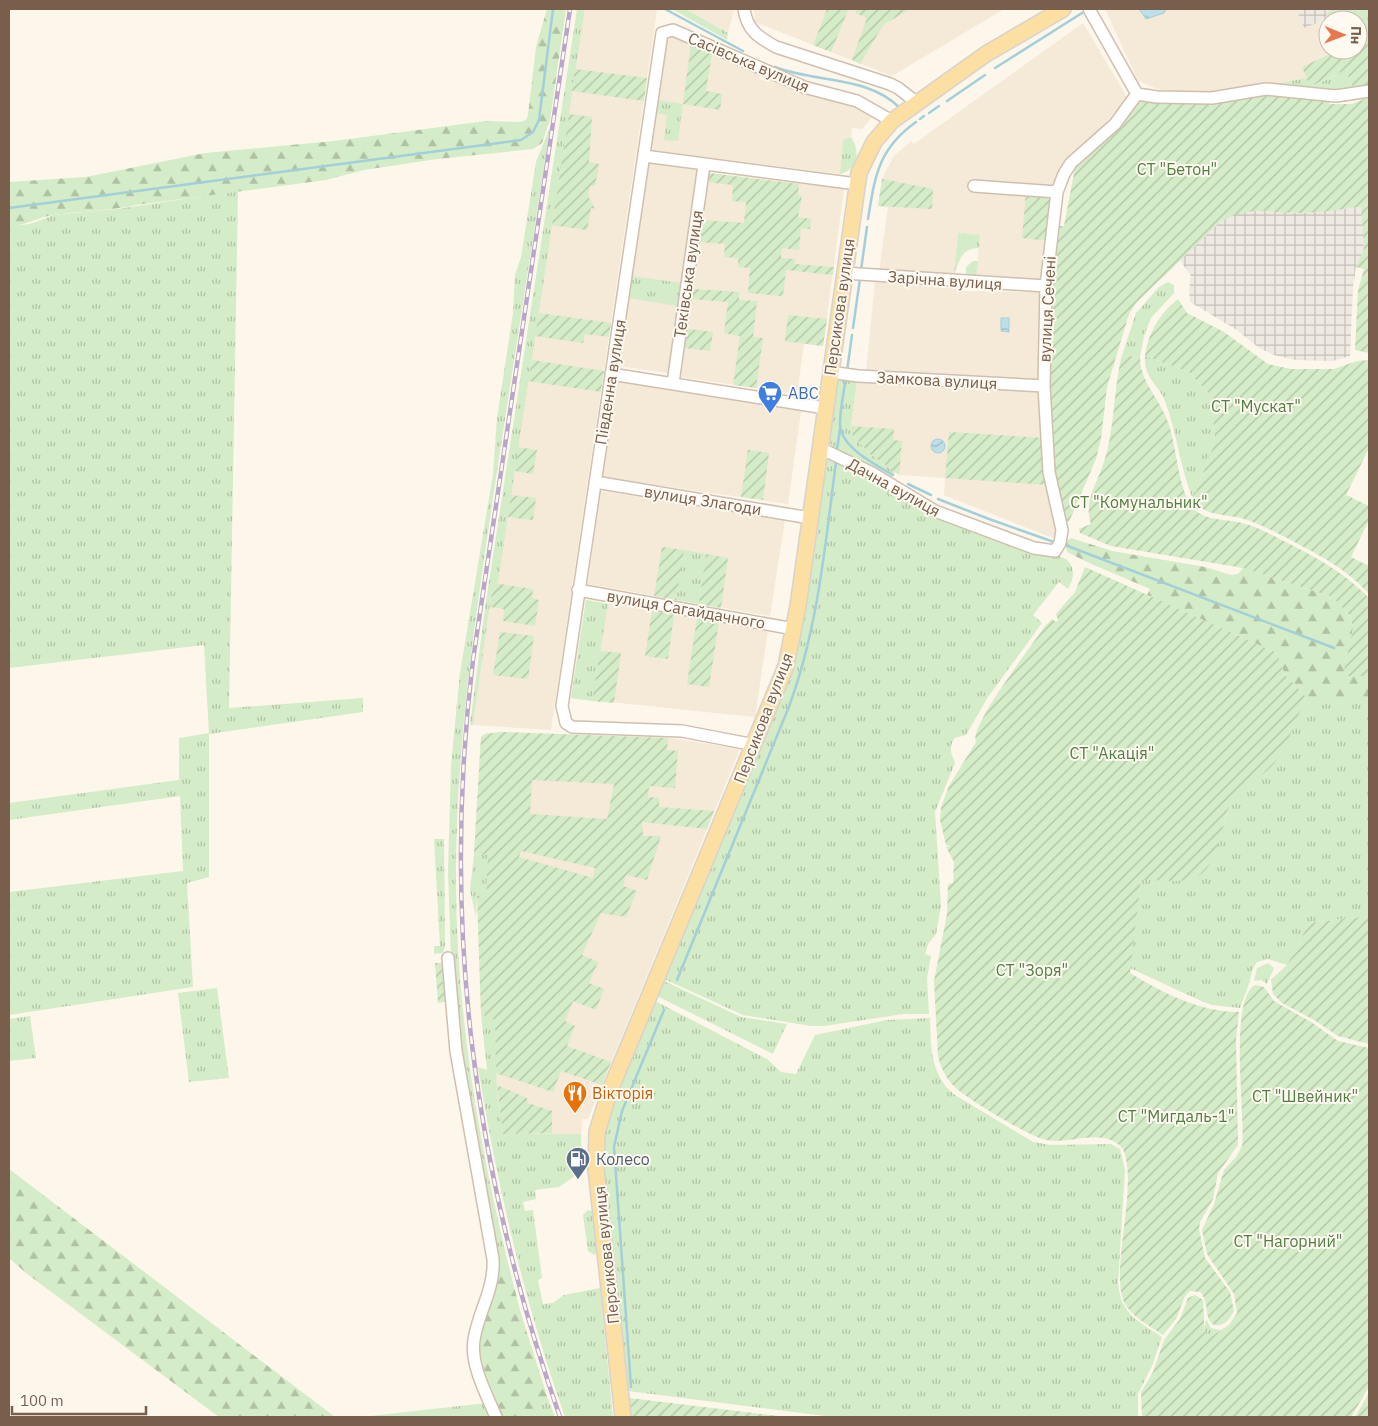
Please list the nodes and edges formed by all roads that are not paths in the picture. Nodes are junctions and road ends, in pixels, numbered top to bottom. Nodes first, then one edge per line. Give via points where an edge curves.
1 (744, 9) edge
2 (1063, 9) edge
3 (1089, 9) edge
4 (662, 33) joint
5 (1369, 91) edge
6 (1137, 94) junction
7 (916, 102) junction
8 (892, 120) junction
9 (644, 156) junction
10 (704, 165) junction
11 (858, 179) junction
12 (974, 186) dead end
13 (1057, 192) junction
14 (844, 272) junction
15 (1046, 286) junction
16 (830, 372) junction
17 (611, 374) junction
18 (673, 383) junction
19 (1044, 386) junction
20 (825, 408) junction
21 (820, 448) junction
22 (595, 482) junction
23 (810, 518) junction
24 (1054, 551) joint
25 (578, 590) junction
26 (794, 628) junction
27 (754, 745) junction
28 (448, 958) dead end
29 (496, 1417) edge
30 (623, 1417) edge

1 - 7 street via 749,27 776,47 890,84
2 - 7 main road, Персикова вулиця via 1003,43
3 - 6 street
4 - 8 street, Сасівська вулиця via 674,30 804,87 857,101
4 - 9 street, Південна вулиця
5 - 6 street via 1336,96 1266,89 1212,98
6 - 13 street, вулиця Сечені via 1115,124 1071,163
7 - 8 main road, Персикова вулиця
8 - 11 main road, Персикова вулиця via 871,148
9 - 10 street
9 - 17 street, Південна вулиця
10 - 11 street via 840,182
10 - 18 street, Теківська вулиця
11 - 14 main road, Персикова вулиця
12 - 13 street
13 - 15 street, вулиця Сечені
14 - 15 street, Зарічна вулиця
14 - 16 main road, Персикова вулиця
15 - 19 street, вулиця Сечені
16 - 19 street, Замкова вулиця
16 - 20 main road, Персикова вулиця
17 - 18 street
17 - 22 street, Південна вулиця
18 - 20 street
19 - 24 street, вулиця Сечені via 1049,472 1062,530 1060,543
20 - 21 main road, Персикова вулиця
21 - 23 main road, Персикова вулиця
21 - 24 street, Дачна вулиця via 872,473 935,511 1034,548
22 - 23 street, вулиця Злагоди
22 - 25 street, Південна вулиця
23 - 26 main road, Персикова вулиця
25 - 26 street, вулиця Сагайдачного
25 - 27 street, Південна вулиця via 562,696 566,722 572,727 682,731
26 - 27 main road, Персикова вулиця via 783,676
27 - 30 main road, Персикова вулиця via 609,1093 597,1132 596,1169
28 - 29 street via 456,1051 494,1268 474,1351 478,1372

